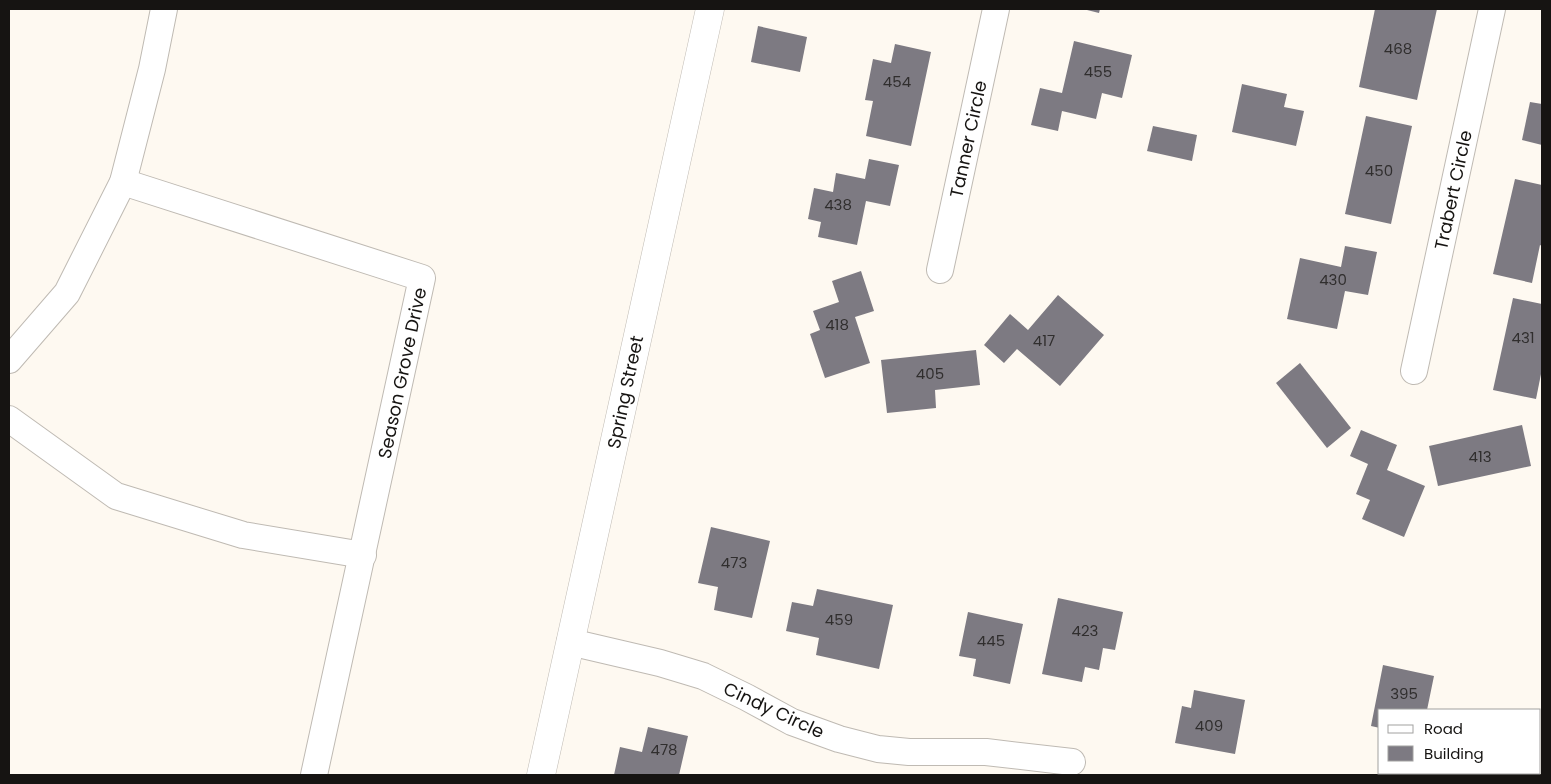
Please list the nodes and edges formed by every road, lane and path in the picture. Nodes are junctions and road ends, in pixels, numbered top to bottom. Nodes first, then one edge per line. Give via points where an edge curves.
1 (164, 9) edge
2 (710, 9) edge
3 (996, 9) edge
4 (1492, 9) edge
5 (123, 182) junction
6 (940, 270) dead end
7 (9, 360) edge
8 (1414, 371) dead end
9 (9, 419) edge
10 (362, 555) junction
11 (570, 642) junction
12 (1072, 762) dead end
13 (314, 775) edge
14 (541, 775) edge

1 - 5 street
2 - 11 street, Spring Street
3 - 6 street, Tanner Circle
4 - 8 street, Trabert Circle
5 - 7 street via 67,293
5 - 10 street, Season Grove Drive via 422,278
9 - 10 street via 116,496 243,534
10 - 13 street, Season Grove Drive
11 - 12 street, Cindy Circle via 703,676 792,722 839,739 909,752 986,752
11 - 14 street, Spring Street

